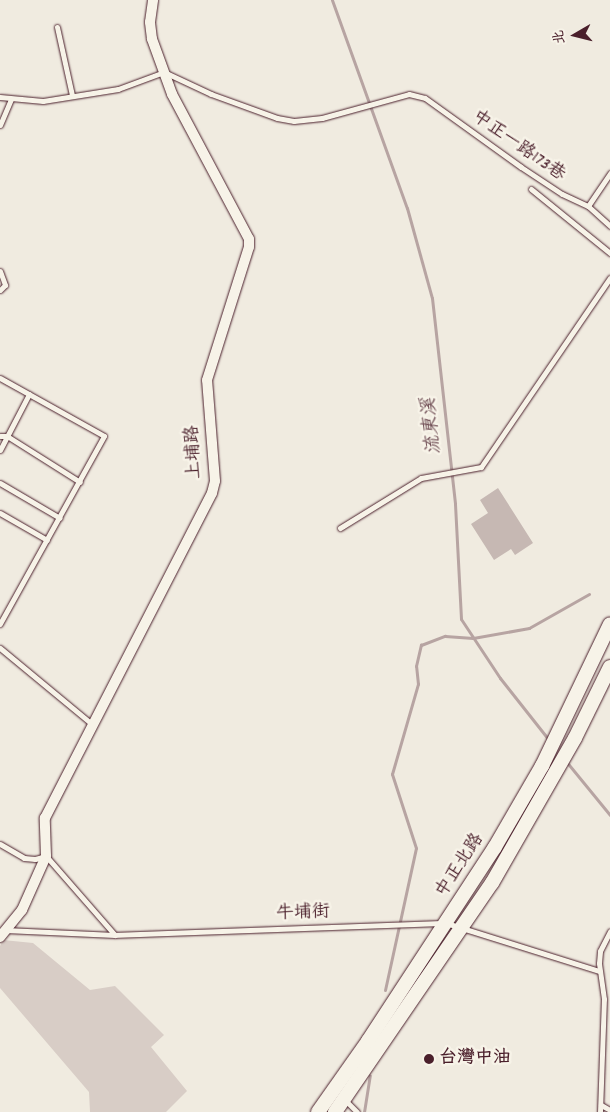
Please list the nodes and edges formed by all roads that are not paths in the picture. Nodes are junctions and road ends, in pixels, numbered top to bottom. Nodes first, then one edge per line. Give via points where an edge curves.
1 (153, 0) edge
2 (57, 26) dead end
3 (164, 72) junction
4 (72, 95) junction
5 (0, 97) edge
6 (11, 99) junction
7 (0, 125) edge
8 (610, 172) edge
9 (531, 189) dead end
10 (588, 206) junction
11 (610, 226) edge
12 (610, 253) edge
13 (0, 271) edge
14 (610, 278) edge
15 (0, 290) edge
16 (0, 378) edge
17 (29, 394) junction
18 (0, 436) edge
19 (7, 436) junction
20 (0, 450) edge
21 (80, 482) junction
22 (0, 483) edge
23 (0, 512) edge
24 (60, 518) junction
25 (340, 528) dead end
26 (47, 540) junction
27 (0, 624) edge
28 (610, 624) edge
29 (0, 648) edge
30 (610, 667) edge
31 (92, 724) junction
32 (0, 844) edge
33 (46, 856) junction
34 (446, 923) junction
35 (464, 928) junction
36 (610, 931) edge
37 (2, 932) edge
38 (115, 935) junction
39 (599, 971) junction
40 (344, 1099) junction
41 (601, 1105) junction
42 (610, 1110) edge
43 (318, 1112) edge
44 (335, 1112) edge
45 (357, 1112) edge
46 (600, 1112) edge

1 - 3 street, 上埔路 via 152,40
2 - 4 lane
3 - 4 lane via 118,89
3 - 10 lane, 中正一路173巷 via 276,118 294,121 322,118 409,94 425,98 521,167 562,194
3 - 31 street, 上埔路 via 172,94 248,239 249,247 207,380 215,481 212,493
4 - 6 lane via 31,102
5 - 6 lane
6 - 7 lane
8 - 10 lane
9 - 12 lane
10 - 11 lane, 中正一路173巷
13 - 15 lane via 5,285
14 - 25 lane via 482,467 421,478
16 - 17 lane
17 - 19 lane
17 - 21 lane via 104,436
18 - 19 lane
19 - 20 lane
19 - 21 lane
21 - 24 lane
22 - 24 lane
23 - 26 lane
24 - 26 lane
26 - 27 lane
28 - 34 main road, 中正北路 via 542,766
29 - 31 lane
30 - 35 main road, 中正北路 via 552,780
31 - 33 street, 上埔路 via 45,818
32 - 33 lane via 24,858
33 - 37 street, 上埔路 via 22,910
33 - 38 lane
34 - 35 lane, 牛埔街
34 - 38 lane, 牛埔街
34 - 43 main road, 中正北路
35 - 39 lane, 牛埔街
35 - 40 main road, 中正北路
36 - 39 lane via 600,951
37 - 38 lane, 牛埔街
39 - 41 lane via 604,999
40 - 44 main road, 中正北路
40 - 45 lane
41 - 42 lane
41 - 46 lane

